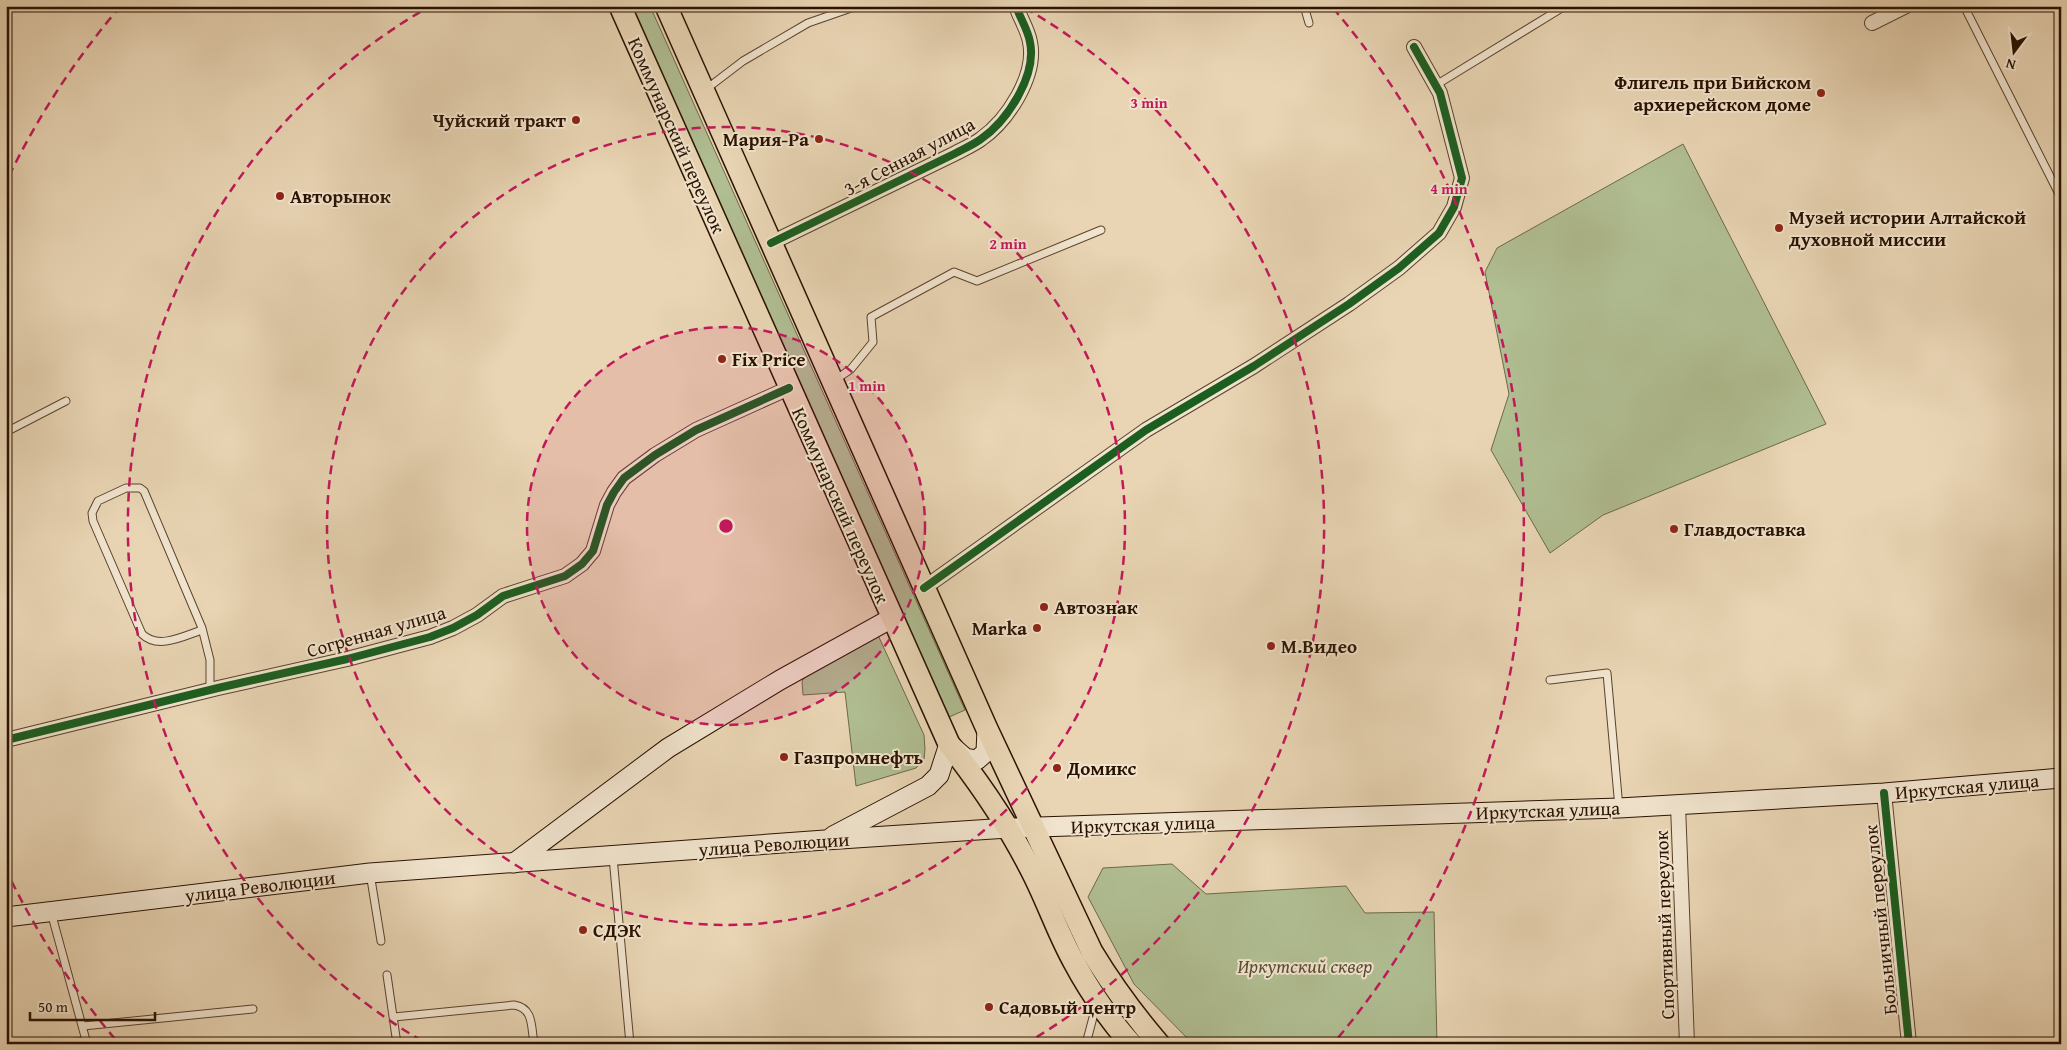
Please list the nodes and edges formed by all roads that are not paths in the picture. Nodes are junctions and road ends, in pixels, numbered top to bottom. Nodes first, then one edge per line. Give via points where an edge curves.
1 (620, 6) edge
2 (666, 6) edge
3 (856, 6) edge
4 (1016, 6) edge
5 (1304, 6) edge
6 (1565, 6) edge
7 (1906, 6) edge
8 (1964, 6) edge
9 (1309, 23) dead end
10 (1872, 24) dead end
11 (1414, 47) dead end
12 (1436, 85) junction
13 (704, 91) junction
14 (2061, 198) edge
15 (1101, 230) dead end
16 (771, 243) junction
17 (832, 382) junction
18 (789, 388) junction
19 (66, 401) dead end
20 (6, 432) edge
21 (924, 588) junction
22 (892, 618) junction
23 (202, 630) junction
24 (1550, 680) dead end
25 (210, 690) junction
26 (987, 730) junction
27 (6, 740) edge
28 (949, 744) junction
29 (2061, 778) edge
30 (1884, 793) junction
31 (1678, 805) junction
32 (1619, 808) junction
33 (1008, 828) junction
34 (1034, 828) junction
35 (825, 840) junction
36 (613, 854) junction
37 (514, 863) junction
38 (370, 873) junction
39 (51, 912) junction
40 (6, 917) edge
41 (381, 941) dead end
42 (387, 975) dead end
43 (1097, 1001) junction
44 (254, 1009) dead end
45 (394, 1017) junction
46 (83, 1026) junction
47 (87, 1042) edge
48 (56, 1044) edge
49 (397, 1044) edge
50 (534, 1044) edge
51 (630, 1044) edge
52 (1086, 1044) edge
53 (1131, 1044) edge
54 (1159, 1044) edge
55 (1687, 1044) edge
56 (1909, 1044) edge

1 - 18 main road, Коммунарский переулок
2 - 13 main road
3 - 13 lane via 808,23 742,61
4 - 16 street, 3-я Сенная улица via 1030,43 1030,61 1016,101 1002,120 982,139 954,154
5 - 9 lane
6 - 12 lane
7 - 10 street
8 - 14 lane
11 - 12 street
12 - 21 street via 1462,178 1454,207 1439,233 1399,268 1349,304 1254,366 1146,430
13 - 16 main road
15 - 17 lane via 977,281 954,272 870,317 873,342 850,369
16 - 17 main road
17 - 21 main road
18 - 22 main road, Коммунарский переулок
18 - 25 street, Согренная улица via 696,430 624,478 607,505 593,551 566,576 503,596 461,624 430,637
19 - 20 lane
21 - 26 main road
22 - 28 main road, Коммунарский переулок
22 - 37 main road via 780,680 668,748
23 - 23 lane via 144,491 126,488 98,501 92,513 93,521 142,634 152,641 164,642
23 - 25 lane via 210,660
24 - 32 lane via 1607,673
25 - 27 street, Согренная улица
26 - 28 main road via 986,752 977,760 965,758
26 - 34 main road
28 - 33 main road, Коммунарский переулок
28 - 35 main road via 939,775 928,786
29 - 30 main road, Иркутская улица
30 - 31 main road, Иркутская улица
30 - 56 street, Больничный переулок
31 - 32 main road, Иркутская улица
31 - 55 street, Спортивный переулок
32 - 34 main road, Иркутская улица
33 - 34 main road, улица Революции
33 - 35 main road, улица Революции
33 - 43 main road, Коммунарский переулок via 1028,863 1073,962
34 - 54 main road via 1092,952 1117,992
35 - 36 main road, улица Революции
36 - 37 main road, улица Революции
36 - 51 lane
37 - 38 main road, улица Революции
38 - 39 main road, улица Революции
38 - 41 lane
39 - 40 main road, улица Революции
39 - 46 lane
42 - 45 lane
43 - 52 lane
43 - 53 main road, Коммунарский переулок
44 - 46 lane
45 - 49 lane
45 - 50 lane via 523,1006 529,1013
46 - 47 lane
47 - 48 lane

